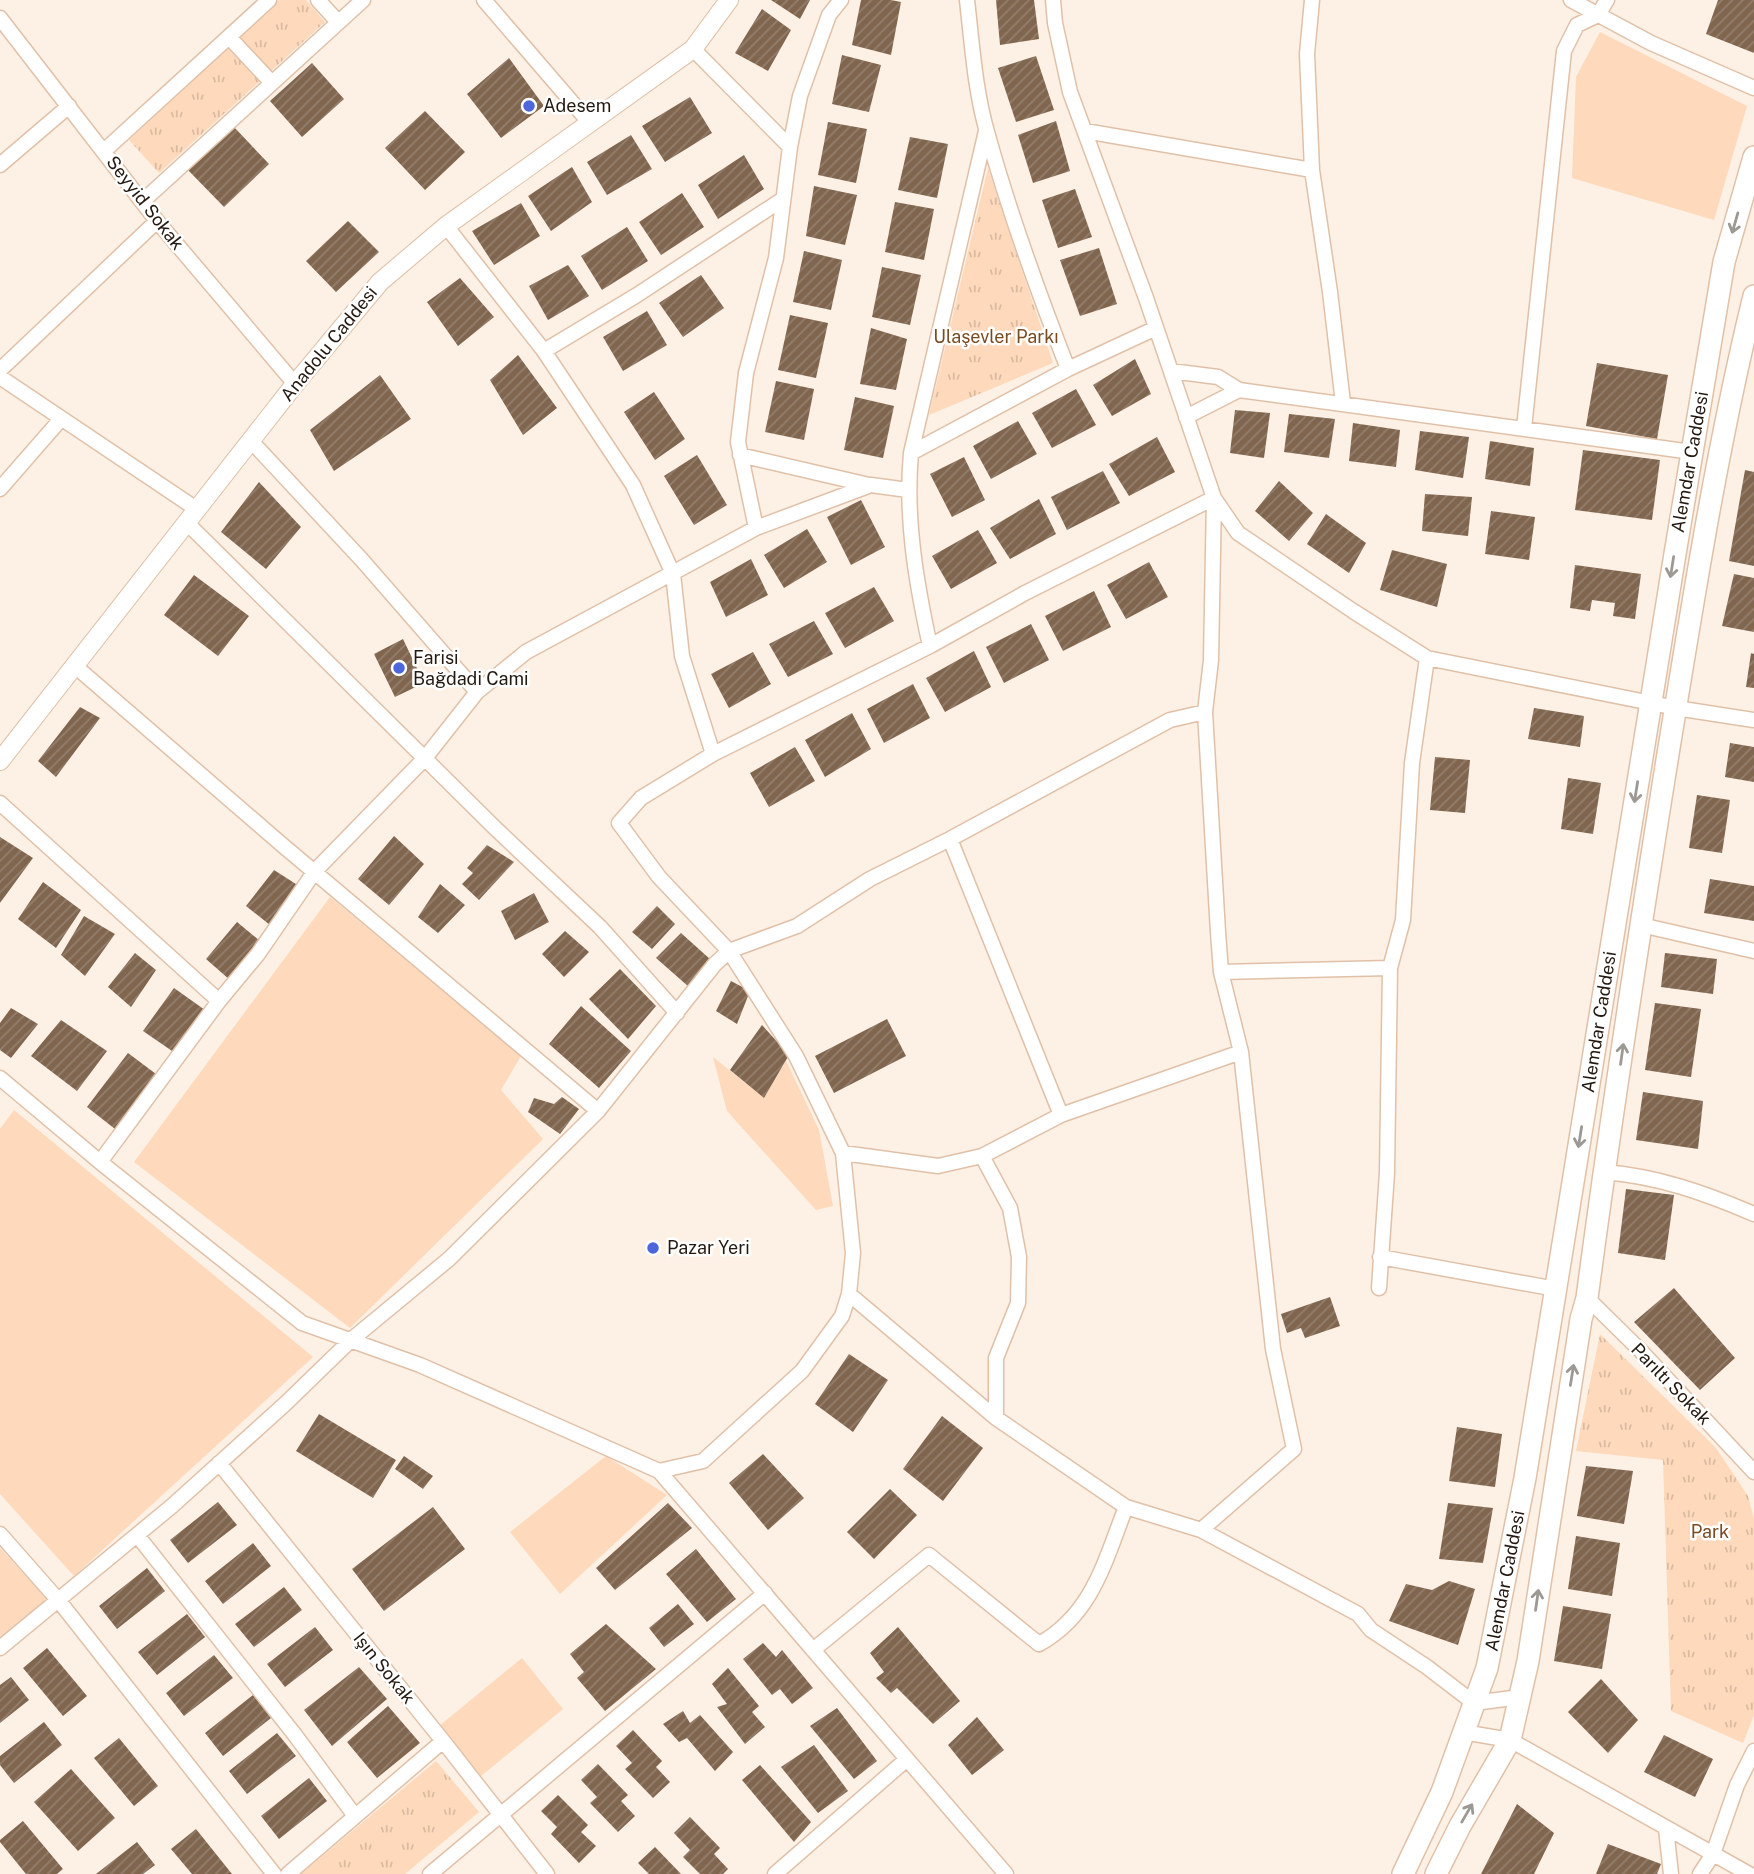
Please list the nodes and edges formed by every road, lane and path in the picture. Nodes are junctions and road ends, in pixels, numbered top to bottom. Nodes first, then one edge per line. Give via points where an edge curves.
1 (269, 0) edge
2 (318, 0) edge
3 (362, 0) edge
4 (484, 0) edge
5 (841, 0) edge
6 (967, 0) edge
7 (1053, 0) edge
8 (1312, 0) edge
9 (1571, 0) edge
10 (1606, 0) edge
11 (723, 3) edge
12 (1598, 15) junction
13 (0, 18) edge
14 (338, 22) junction
15 (229, 37) junction
16 (693, 49) junction
17 (272, 83) junction
18 (1754, 88) edge
19 (69, 106) junction
20 (589, 122) junction
21 (986, 130) junction
22 (1085, 131) junction
23 (790, 147) junction
24 (104, 151) junction
25 (1754, 157) edge
26 (0, 165) edge
27 (1312, 170) junction
28 (783, 199) junction
29 (144, 200) junction
30 (157, 220) junction
31 (446, 226) junction
32 (1754, 296) edge
33 (1156, 328) junction
34 (544, 351) junction
35 (1068, 369) junction
36 (0, 370) edge
37 (1171, 371) junction
38 (0, 377) edge
39 (295, 384) junction
40 (1239, 390) junction
41 (1343, 403) junction
42 (1186, 417) junction
43 (61, 419) junction
44 (1524, 428) junction
45 (252, 442) junction
46 (1692, 452) junction
47 (911, 453) junction
48 (740, 455) junction
49 (870, 485) junction
50 (0, 489) edge
51 (908, 490) junction
52 (1214, 498) junction
53 (193, 516) junction
54 (757, 528) junction
55 (673, 574) junction
56 (930, 646) junction
57 (1427, 658) junction
58 (75, 666) junction
59 (477, 692) junction
60 (1650, 702) junction
61 (1676, 708) junction
62 (1205, 712) junction
63 (1754, 720) edge
64 (713, 754) junction
65 (425, 758) junction
66 (0, 761) edge
67 (0, 803) edge
68 (950, 839) junction
69 (315, 871) junction
70 (1641, 925) junction
71 (729, 951) junction
72 (1754, 951) edge
73 (1390, 968) junction
74 (1221, 972) junction
75 (219, 1001) junction
76 (677, 1013) junction
77 (1241, 1052) junction
78 (3, 1086) edge
79 (598, 1111) junction
80 (1061, 1115) junction
81 (843, 1153) junction
82 (982, 1156) junction
83 (100, 1162) junction
84 (1604, 1172) junction
85 (1754, 1213) edge
86 (1380, 1257) junction
87 (1379, 1288) dead end
88 (1556, 1289) junction
89 (849, 1294) junction
90 (1587, 1298) junction
91 (351, 1340) junction
92 (996, 1418) junction
93 (219, 1463) junction
94 (659, 1471) junction
95 (1754, 1472) edge
96 (1126, 1507) junction
97 (1201, 1530) junction
98 (0, 1534) edge
99 (136, 1535) junction
100 (765, 1593) junction
101 (58, 1601) junction
102 (0, 1648) edge
103 (813, 1650) junction
104 (1520, 1697) junction
105 (1474, 1703) junction
106 (1464, 1732) junction
107 (1510, 1740) junction
108 (443, 1741) junction
109 (1754, 1751) edge
110 (908, 1759) junction
111 (500, 1815) junction
112 (355, 1816) junction
113 (1666, 1829) junction
114 (1713, 1854) junction
115 (274, 1874) edge
116 (288, 1874) edge
117 (430, 1874) edge
118 (547, 1874) edge
119 (775, 1874) edge
120 (1006, 1874) edge
121 (1403, 1874) edge
122 (1436, 1874) edge
123 (1671, 1874) edge
124 (1700, 1874) edge
125 (1749, 1874) edge

1 - 15 street
2 - 14 street
3 - 14 street
4 - 20 street
5 - 23 street via 830,15 800,96
6 - 21 street
7 - 22 street via 1070,92
8 - 27 street via 1307,54
9 - 12 street
10 - 12 street
11 - 16 street, Anadolu Caddesi
12 - 18 street
12 - 44 street via 1577,25 1564,51
13 - 19 street, Seyyid Sokak
14 - 17 street
15 - 17 street
15 - 24 street
16 - 20 street, Anadolu Caddesi
16 - 23 street
17 - 29 street
19 - 24 street, Seyyid Sokak
19 - 26 street
20 - 31 street, Anadolu Caddesi
21 - 35 street
21 - 47 street
22 - 27 street
22 - 33 street
23 - 28 street
24 - 29 street, Seyyid Sokak
25 -> 46 main road, Alemdar Caddesi via 1724,262
27 - 41 street
28 - 34 street
28 - 48 street via 776,258 746,373
29 - 30 street, Seyyid Sokak
30 - 36 street
30 - 39 street, Seyyid Sokak
31 - 34 street
31 - 39 street, Anadolu Caddesi via 380,282
32 - 61 main road, Alemdar Caddesi via 1735,374
33 - 35 street
33 - 37 street
34 - 55 street via 633,485
35 - 47 street
37 - 40 street via 1218,377
37 - 42 street
38 - 43 street
39 - 45 street, Anadolu Caddesi
40 - 41 street
40 - 42 street
41 - 44 street
42 - 52 street
43 - 50 street
43 - 53 street
44 - 46 street
45 - 53 street, Anadolu Caddesi
45 - 59 street
46 -> 60 main road, Alemdar Caddesi
47 - 51 street
48 - 49 street
48 - 54 street
49 - 51 street
49 - 54 street
51 - 56 street via 917,585
52 - 56 street
52 - 57 street via 1238,533
52 - 62 street
53 - 58 street, Anadolu Caddesi
53 - 65 street
54 - 55 street
55 - 59 street via 526,652
55 - 64 street via 682,656
56 - 64 street
57 - 60 street
57 - 73 street via 1412,763 1403,920
58 - 66 street, Anadolu Caddesi
58 - 69 street
59 - 65 street
60 - 61 street
60 -> 88 main road, Alemdar Caddesi
61 - 63 street
61 - 70 main road, Alemdar Caddesi
62 - 68 street via 1170,720
62 - 74 street
64 - 71 street via 641,798 619,823 659,877
65 - 69 street
65 - 76 street via 600,927
67 - 75 street
68 - 71 street via 870,879 797,926
68 - 80 street
69 - 75 street
69 - 79 street
70 - 72 street
84 -> 70 main road, Alemdar Caddesi
71 - 76 street
71 - 81 street via 796,1056
73 - 74 street
73 - 86 street via 1387,1173
74 - 77 street
75 - 83 street
76 - 79 street
77 - 80 street
77 - 97 street via 1273,1349 1294,1449
78 - 83 street
79 - 91 street via 449,1259
80 - 82 street
81 - 82 street via 938,1166
81 - 89 street via 853,1253
82 - 92 street via 1010,1208 1019,1257 1018,1303 996,1358
83 - 91 street via 302,1323
84 - 85 street via 1635,1174 1682,1186
84 - 90 main road, Alemdar Caddesi
86 - 87 street
86 - 88 street
88 - 105 main road, Alemdar Caddesi via 1525,1478 1487,1668
89 - 92 street
89 - 94 street via 842,1317 802,1371 703,1461
90 - 95 street, Parıltı Sokak
104 -> 90 main road, Alemdar Caddesi
91 - 93 street
91 - 94 street via 420,1365
92 - 96 street
93 - 99 street
93 - 108 street, Işın Sokak
94 - 100 street
96 - 97 street
96 - 103 street via 1093,1593 1058,1634 1039,1644 929,1555
97 - 105 street via 1357,1614 1371,1630
98 - 101 street
99 - 101 street
99 - 112 street
100 - 103 street
100 - 111 street
101 - 102 street
101 - 115 street
103 - 110 street
104 - 105 street
104 - 107 main road, Alemdar Caddesi
105 - 106 main road, Alemdar Caddesi
106 - 107 street
106 - 121 main road, Alemdar Caddesi
107 - 113 street
122 -> 107 main road, Alemdar Caddesi
108 - 111 street, Işın Sokak
108 - 112 street
109 - 114 street
110 - 119 street
110 - 120 street
111 - 117 street
111 - 118 street, Işın Sokak
112 - 116 street
113 - 114 street
113 - 123 street
114 - 124 street
114 - 125 street

